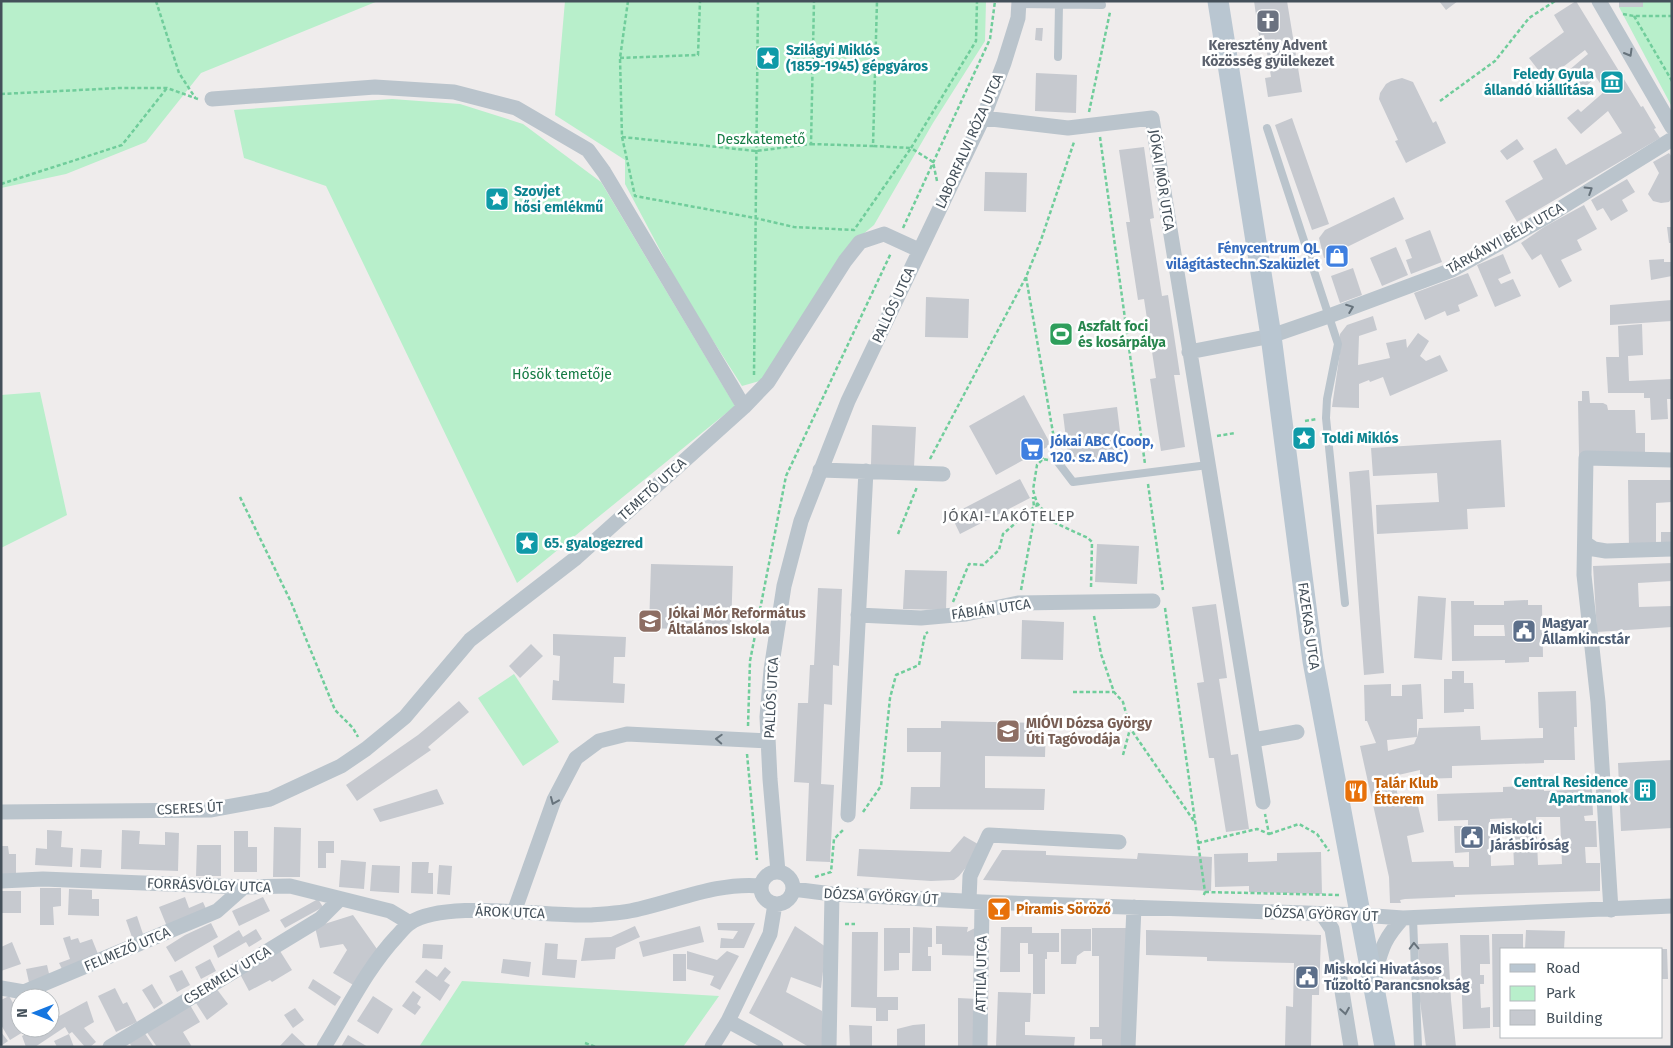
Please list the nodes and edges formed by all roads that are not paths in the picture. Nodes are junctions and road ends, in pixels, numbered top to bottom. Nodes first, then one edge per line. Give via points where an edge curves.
1 (1218, 1) edge
2 (1019, 3) edge
3 (1059, 5) junction
4 (1102, 5) dead end
5 (1602, 6) edge
6 (1058, 57) dead end
7 (212, 99) road end
8 (983, 118) junction
9 (1672, 127) edge
10 (1267, 128) dead end
11 (1672, 139) edge
12 (919, 250) junction
13 (1329, 316) junction
14 (1271, 336) junction
15 (1190, 352) junction
16 (749, 402) junction
17 (1672, 460) edge
18 (1058, 461) road end
19 (1208, 465) junction
20 (820, 470) junction
21 (866, 471) junction
22 (943, 474) dead end
23 (1585, 543) junction
24 (1672, 549) edge
25 (1153, 601) dead end
26 (1345, 603) dead end
27 (858, 615) junction
28 (1297, 732) dead end
29 (1253, 740) junction
30 (768, 741) junction
31 (366, 749) joint
32 (1263, 802) road end
33 (1, 812) edge
34 (852, 818) road end
35 (1119, 842) dead end
36 (778, 872) junction
37 (1, 881) edge
38 (761, 886) junction
39 (244, 887) junction
40 (792, 889) junction
41 (832, 894) junction
42 (340, 899) junction
43 (976, 901) junction
44 (775, 904) junction
45 (1134, 906) junction
46 (1672, 906) edge
47 (1611, 910) junction
48 (514, 912) junction
49 (1322, 914) junction
50 (1361, 915) junction
51 (1408, 918) junction
52 (410, 923) junction
53 (1373, 980) junction
54 (1, 988) edge
55 (728, 1020) junction
56 (110, 1047) edge
57 (324, 1047) edge
58 (712, 1047) edge
59 (776, 1047) edge
60 (829, 1047) edge
61 (980, 1047) edge
62 (1128, 1047) edge
63 (1351, 1047) edge
64 (1385, 1047) edge
65 (1418, 1047) edge

1 - 14 street
2 - 3 lane
2 - 8 street, LABORFALVI RÓZA UTCA via 1007,54
3 - 4 lane
3 - 6 lane
5 -> 9 street
7 - 16 street via 375,86 454,92 516,108 588,150
8 - 12 street, LABORFALVI RÓZA UTCA
8 - 15 street, JÓKAI MÓR UTCA via 1068,128 1152,118
10 - 13 lane
13 -> 11 street, TÁRKÁNYI BÉLA UTCA via 1452,270 1548,216
12 - 16 street, TEMETŐ UTCA via 884,234 860,242 768,382
12 - 20 street, PALLÓS UTCA via 848,401
13 - 14 street, TÁRKÁNYI BÉLA UTCA
13 - 26 lane via 1338,344 1326,418
14 - 15 street, TÁRKÁNYI BÉLA UTCA
14 - 50 street, FAZEKAS UTCA via 1313,661
15 - 19 street
16 - 31 street, TEMETŐ UTCA via 576,558 470,640 406,717
17 - 23 street via 1586,458
18 - 19 lane via 1073,482
19 - 29 street
20 - 21 street
20 - 30 street, PALLÓS UTCA via 801,521 784,586 771,670
21 - 22 street
21 - 27 street
23 - 24 street via 1594,550 1606,551
23 - 47 street via 1584,575 1598,702
25 - 27 street, FÁBIÁN UTCA via 1018,603 966,614 921,618
27 - 34 street
28 - 29 street
29 - 32 street
30 - 36 street, PALLÓS UTCA
30 -> 48 street via 627,734 599,741 576,758 554,800
31 - 33 street, CSERES ÚT via 341,766 270,799 210,810
35 - 43 street via 989,835 970,876
36 - 38 street via 767,875
36 - 40 street via 789,878
37 - 39 street, FORRÁSVÖLGY UTCA via 44,879
38 - 44 street via 764,898
38 - 48 street, ÁROK UTCA via 744,884 692,894 637,910 599,914
39 - 42 street, FORRÁSVÖLGY UTCA via 290,886
39 - 54 street, FELMEZŐ UTCA via 217,911 24,992
40 - 41 street, DÓZSA GYÖRGY ÚT
40 - 44 street via 787,900
41 - 43 street, DÓZSA GYÖRGY ÚT
41 - 60 street
42 - 52 street, FORRÁSVÖLGY UTCA via 390,911
42 - 56 street, CSERMELY UTCA via 320,918
43 - 45 street, DÓZSA GYÖRGY ÚT
43 - 61 street, ATTILA UTCA
44 - 55 street via 770,934
45 - 49 street, DÓZSA GYÖRGY ÚT
45 - 62 street
46 - 47 street, DÓZSA GYÖRGY ÚT
47 - 51 street, DÓZSA GYÖRGY ÚT
48 - 52 street, ÁROK UTCA via 457,910 428,914
49 - 50 street, DÓZSA GYÖRGY ÚT
49 -> 63 street via 1332,929
50 - 51 street, DÓZSA GYÖRGY ÚT
50 - 53 street, FAZEKAS UTCA
51 - 53 street via 1390,932 1383,944
65 -> 51 lane
52 - 57 street, ÁROK UTCA via 368,974
53 - 64 street, FAZEKAS UTCA
55 - 58 street
55 - 59 street

